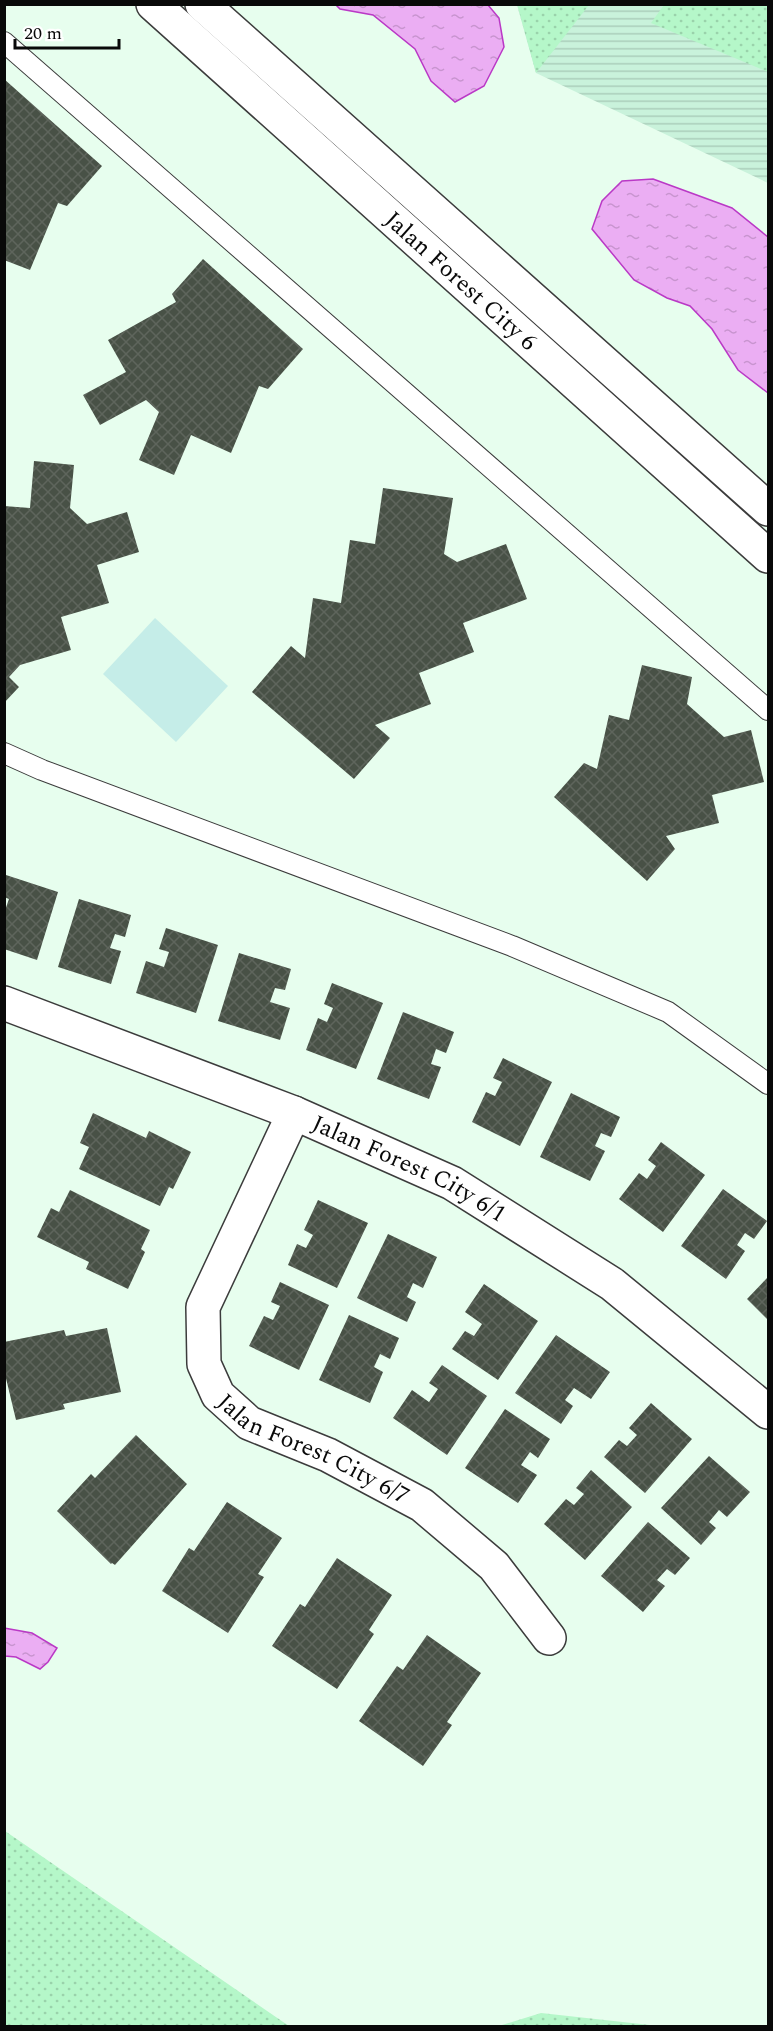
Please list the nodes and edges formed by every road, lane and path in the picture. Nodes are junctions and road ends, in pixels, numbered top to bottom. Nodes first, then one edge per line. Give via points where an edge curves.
1 (153, 4) edge
2 (201, 4) edge
3 (4, 42) edge
4 (768, 509) edge
5 (768, 556) edge
6 (768, 710) edge
7 (4, 753) edge
8 (4, 1003) edge
9 (768, 1084) edge
10 (294, 1113) junction
11 (768, 1412) edge
12 (549, 1638) dead end

1 - 5 street, Jalan Forest City 6
2 - 4 street, Jalan Forest City 6
3 - 6 lane
7 - 9 lane via 512,946 668,1011
8 - 10 street, Jalan Forest City 6/1
10 - 11 street, Jalan Forest City 6/1 via 452,1183 612,1284
10 - 12 street, Jalan Forest City 6/7 via 203,1307 204,1364 218,1395 249,1423 328,1455 422,1505 494,1566

